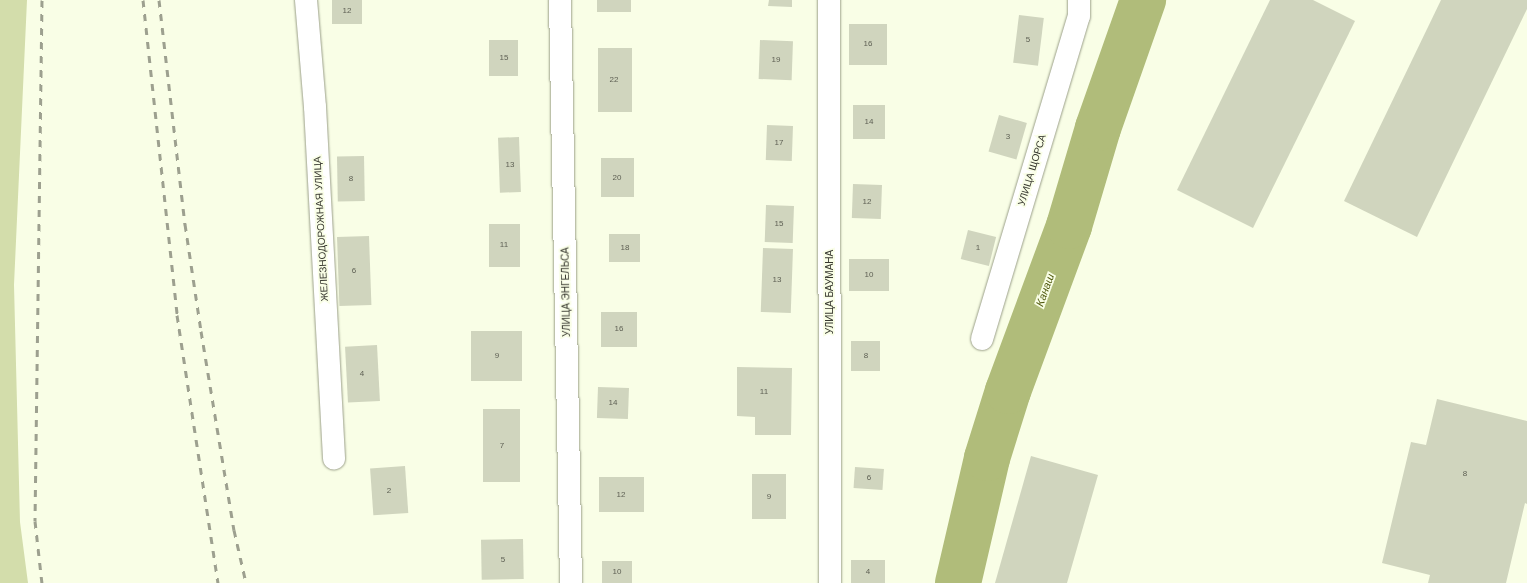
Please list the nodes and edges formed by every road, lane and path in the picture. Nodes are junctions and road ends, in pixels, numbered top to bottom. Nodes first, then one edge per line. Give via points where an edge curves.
1 (306, 0) edge
2 (560, 0) edge
3 (829, 0) edge
4 (1079, 0) edge
5 (982, 339) dead end
6 (334, 458) dead end
7 (571, 583) edge
8 (830, 583) edge

1 - 6 street, ЖЕЛЕЗНОДОРОЖНАЯ УЛИЦА via 315,107
2 - 7 street, УЛИЦА ЭНГЕЛЬСА
3 - 8 street, УЛИЦА БАУМАНА
4 - 5 street, УЛИЦА ЩОРСА via 1079,16

